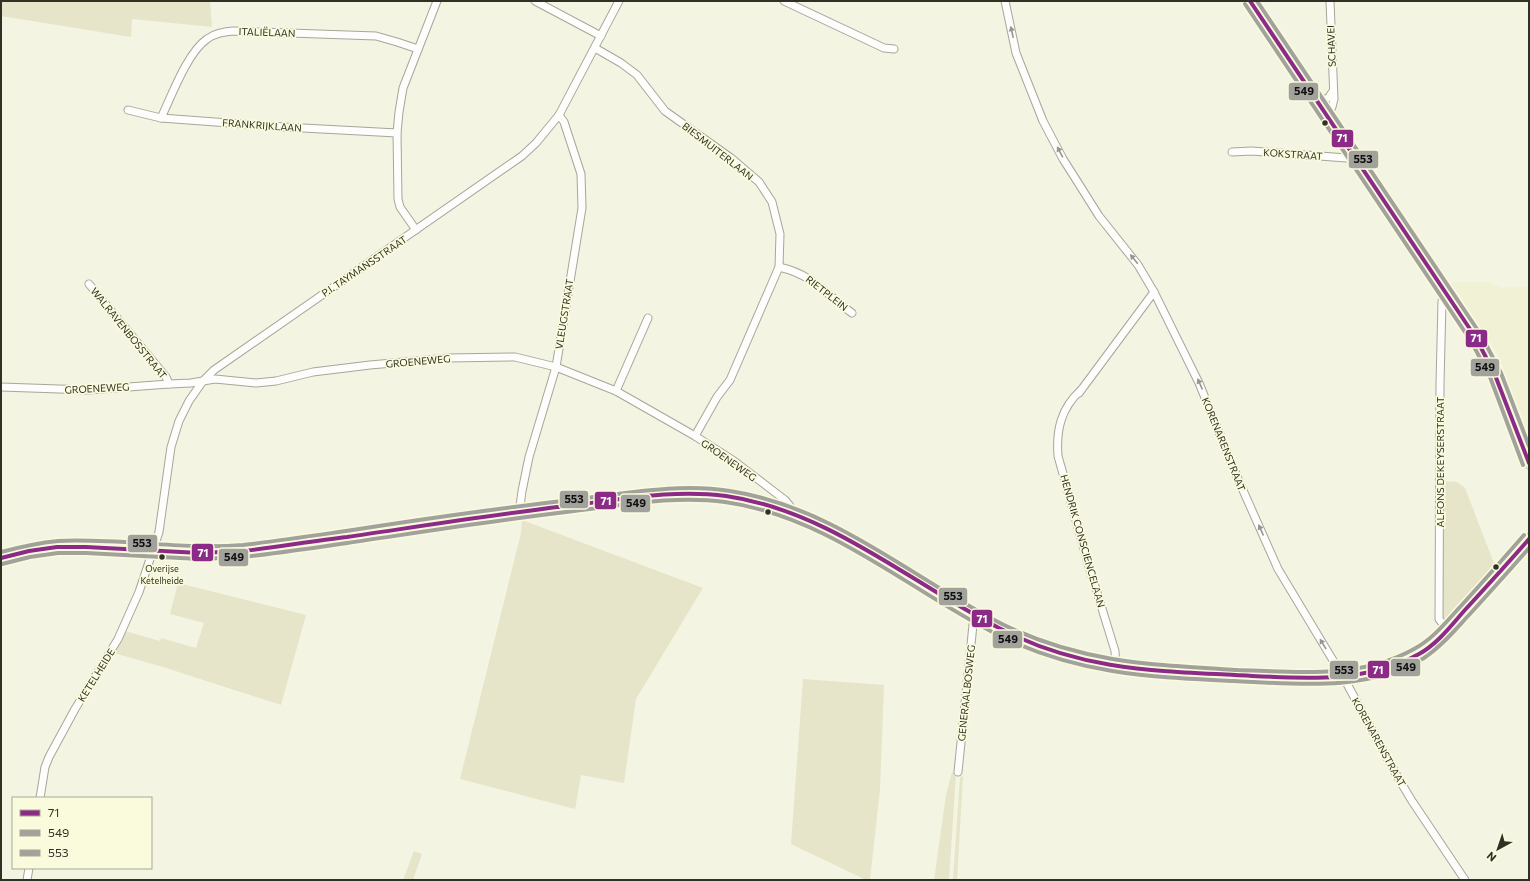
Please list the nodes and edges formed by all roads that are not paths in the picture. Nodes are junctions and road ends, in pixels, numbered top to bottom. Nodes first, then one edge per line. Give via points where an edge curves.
1 (436, 1) edge
2 (535, 1) edge
3 (619, 1) edge
4 (784, 1) edge
5 (1005, 1) edge
6 (1250, 1) edge
7 (1330, 1) edge
8 (601, 36) junction
9 (595, 48) junction
10 (418, 49) junction
11 (894, 50) dead end
12 (1333, 91) junction
13 (1319, 104) junction
14 (128, 110) dead end
15 (559, 114) junction
16 (1327, 116) junction
17 (162, 118) junction
18 (397, 133) junction
19 (1232, 152) dead end
20 (1354, 155) junction
21 (416, 230) junction
22 (779, 267) junction
23 (88, 284) dead end
24 (1154, 292) junction
25 (1447, 294) junction
26 (852, 313) dead end
27 (648, 318) dead end
28 (556, 367) junction
29 (203, 381) junction
30 (169, 384) junction
31 (1, 387) edge
32 (616, 391) junction
33 (695, 436) junction
34 (1529, 463) edge
35 (521, 513) junction
36 (792, 513) junction
37 (1529, 539) edge
38 (153, 550) junction
39 (1, 558) edge
40 (974, 615) junction
41 (1447, 630) junction
42 (1116, 667) junction
43 (1343, 677) junction
44 (958, 772) dead end
45 (40, 797) edge
46 (29, 869) edge
47 (27, 880) edge
48 (1465, 880) edge

1 - 10 street
2 - 8 street
3 - 8 street, P.I. TAYMANSSTRAAT
4 - 11 street via 884,48
24 -> 5 street, KORENARENSTRAAT via 1138,265 1099,216 1047,127 1016,54
6 - 13 main road
7 - 12 street, SCHAVEI
8 - 9 street, P.I. TAYMANSSTRAAT
9 - 15 street, P.I. TAYMANSSTRAAT
9 - 22 street, BIESMUITERLAAN via 637,75 665,111 731,158 759,182 772,202 780,234
10 - 17 street, ITALIËLAAN via 376,36 233,31 220,33 207,39 197,48
10 - 18 street via 403,88
12 - 13 street
12 - 16 street, SCHAVEI via 1334,99
13 - 16 main road
14 - 17 street, FRANKRIJKLAAN
15 - 21 street, P.I. TAYMANSSTRAAT via 522,156
15 - 28 street, VLEUGSTRAAT via 581,174 582,208
16 - 20 main road
17 - 18 street, FRANKRIJKLAAN
18 - 21 street via 398,199 400,207
19 - 20 street, KOKSTRAAT via 1347,158
20 - 25 main road
21 - 29 street, P.I. TAYMANSSTRAAT via 220,366
22 - 26 street, RIETPLEIN via 810,278 832,299
22 - 33 street, BIESMUITERLAAN via 730,380 717,397
23 - 30 street, WALRAVENBOSSTRAAT via 166,377
24 - 42 street, HENDRIK CONSCIENCELAAN via 1063,416 1057,438 1058,456 1115,651
43 -> 24 street, KORENARENSTRAAT via 1278,569 1199,382
25 - 34 main road via 1489,362
25 - 41 street, ALFONS DEKEYSERSTRAAT via 1442,301 1439,619
27 - 32 street
28 - 29 street, GROENEWEG via 515,358 449,358 313,372 256,383 214,379
28 - 32 street, GROENEWEG
28 - 35 street, VLEUGSTRAAT via 529,457 522,491
29 - 30 street, GROENEWEG
29 - 38 street, P.I. TAYMANSSTRAAT via 179,421 173,441 159,532
30 - 31 street, GROENEWEG via 88,390
32 - 33 street, GROENEWEG
33 - 36 street, GROENEWEG via 785,500
35 - 36 street via 675,494 713,494 756,502
35 - 38 street via 242,551 205,553
36 - 40 street via 829,529
37 - 41 street
38 - 39 street via 65,546 27,550
38 - 45 street, KETELHEIDE via 139,592 118,639 49,756
40 - 42 street via 1040,647
40 - 44 street, GENERAALBOSWEG
41 - 43 street via 1427,648 1406,660 1363,674
42 - 43 street via 1169,673
43 - 48 street, KORENARENSTRAAT via 1400,782
46 - 47 street

